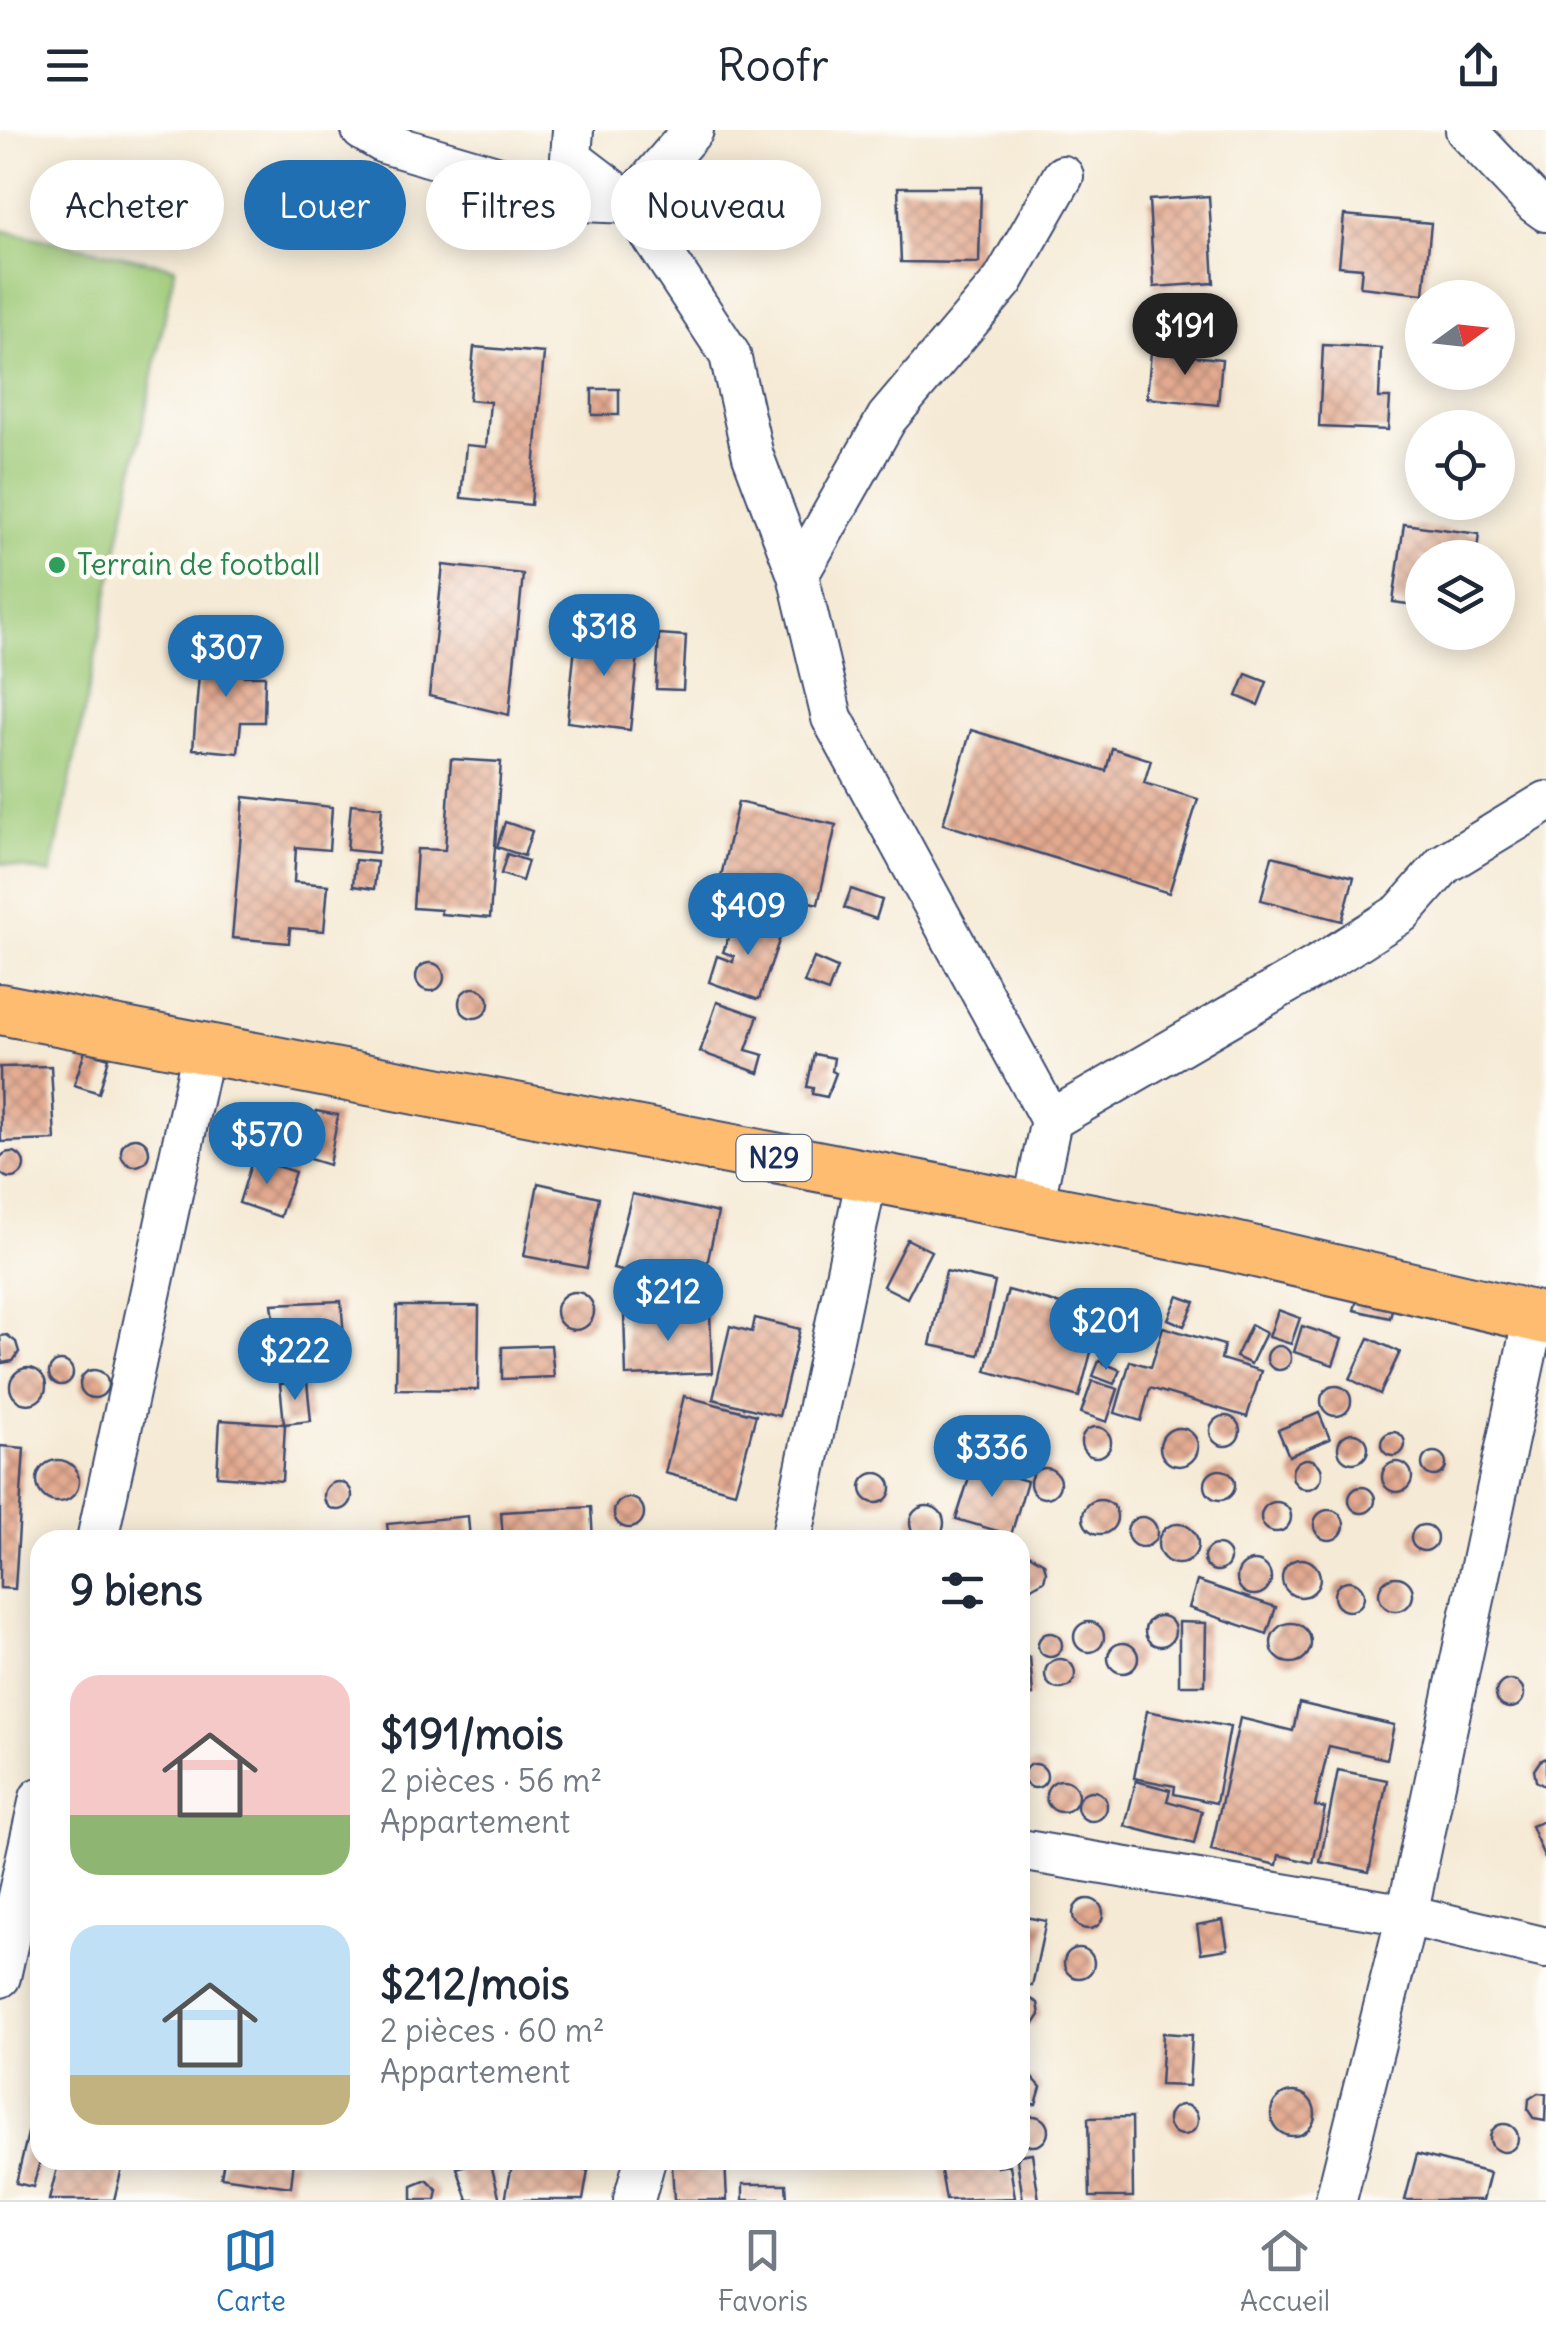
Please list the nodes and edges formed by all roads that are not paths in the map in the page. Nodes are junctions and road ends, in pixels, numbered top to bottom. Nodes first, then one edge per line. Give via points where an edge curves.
1 (362, 130) edge
2 (573, 130) edge
3 (693, 130) edge
4 (1466, 130) edge
5 (667, 160) edge
6 (1063, 176) dead end
7 (611, 189) edge
8 (611, 202) edge
9 (1546, 210) edge
10 (661, 250) edge
11 (798, 575) junction
12 (1546, 802) edge
13 (0, 1009) edge
14 (203, 1050) junction
15 (1051, 1120) junction
16 (867, 1176) junction
17 (1034, 1208) junction
18 (1540, 1317) edge
19 (99, 1530) edge
20 (792, 1530) edge
21 (30, 1843) edge
22 (1030, 1852) edge
23 (1407, 1915) junction
24 (1546, 1948) edge
25 (0, 1977) edge
26 (642, 2170) edge
27 (634, 2200) edge
28 (1336, 2200) edge

1 - 8 street via 384,143 581,201
2 - 7 street via 571,158
3 - 5 street
4 - 9 street
6 - 11 street via 1003,281 887,418
10 - 11 street via 730,354 754,456
11 - 15 street via 832,718
12 - 15 street via 1444,864 1401,913
13 - 14 main road, N29
14 - 16 main road, N29
14 - 19 street
15 - 17 street
16 - 17 main road, N29
16 - 20 street
17 - 18 main road, N29
18 - 23 street
21 - 25 street
22 - 23 street
23 - 24 street
23 - 28 street
26 - 27 street

